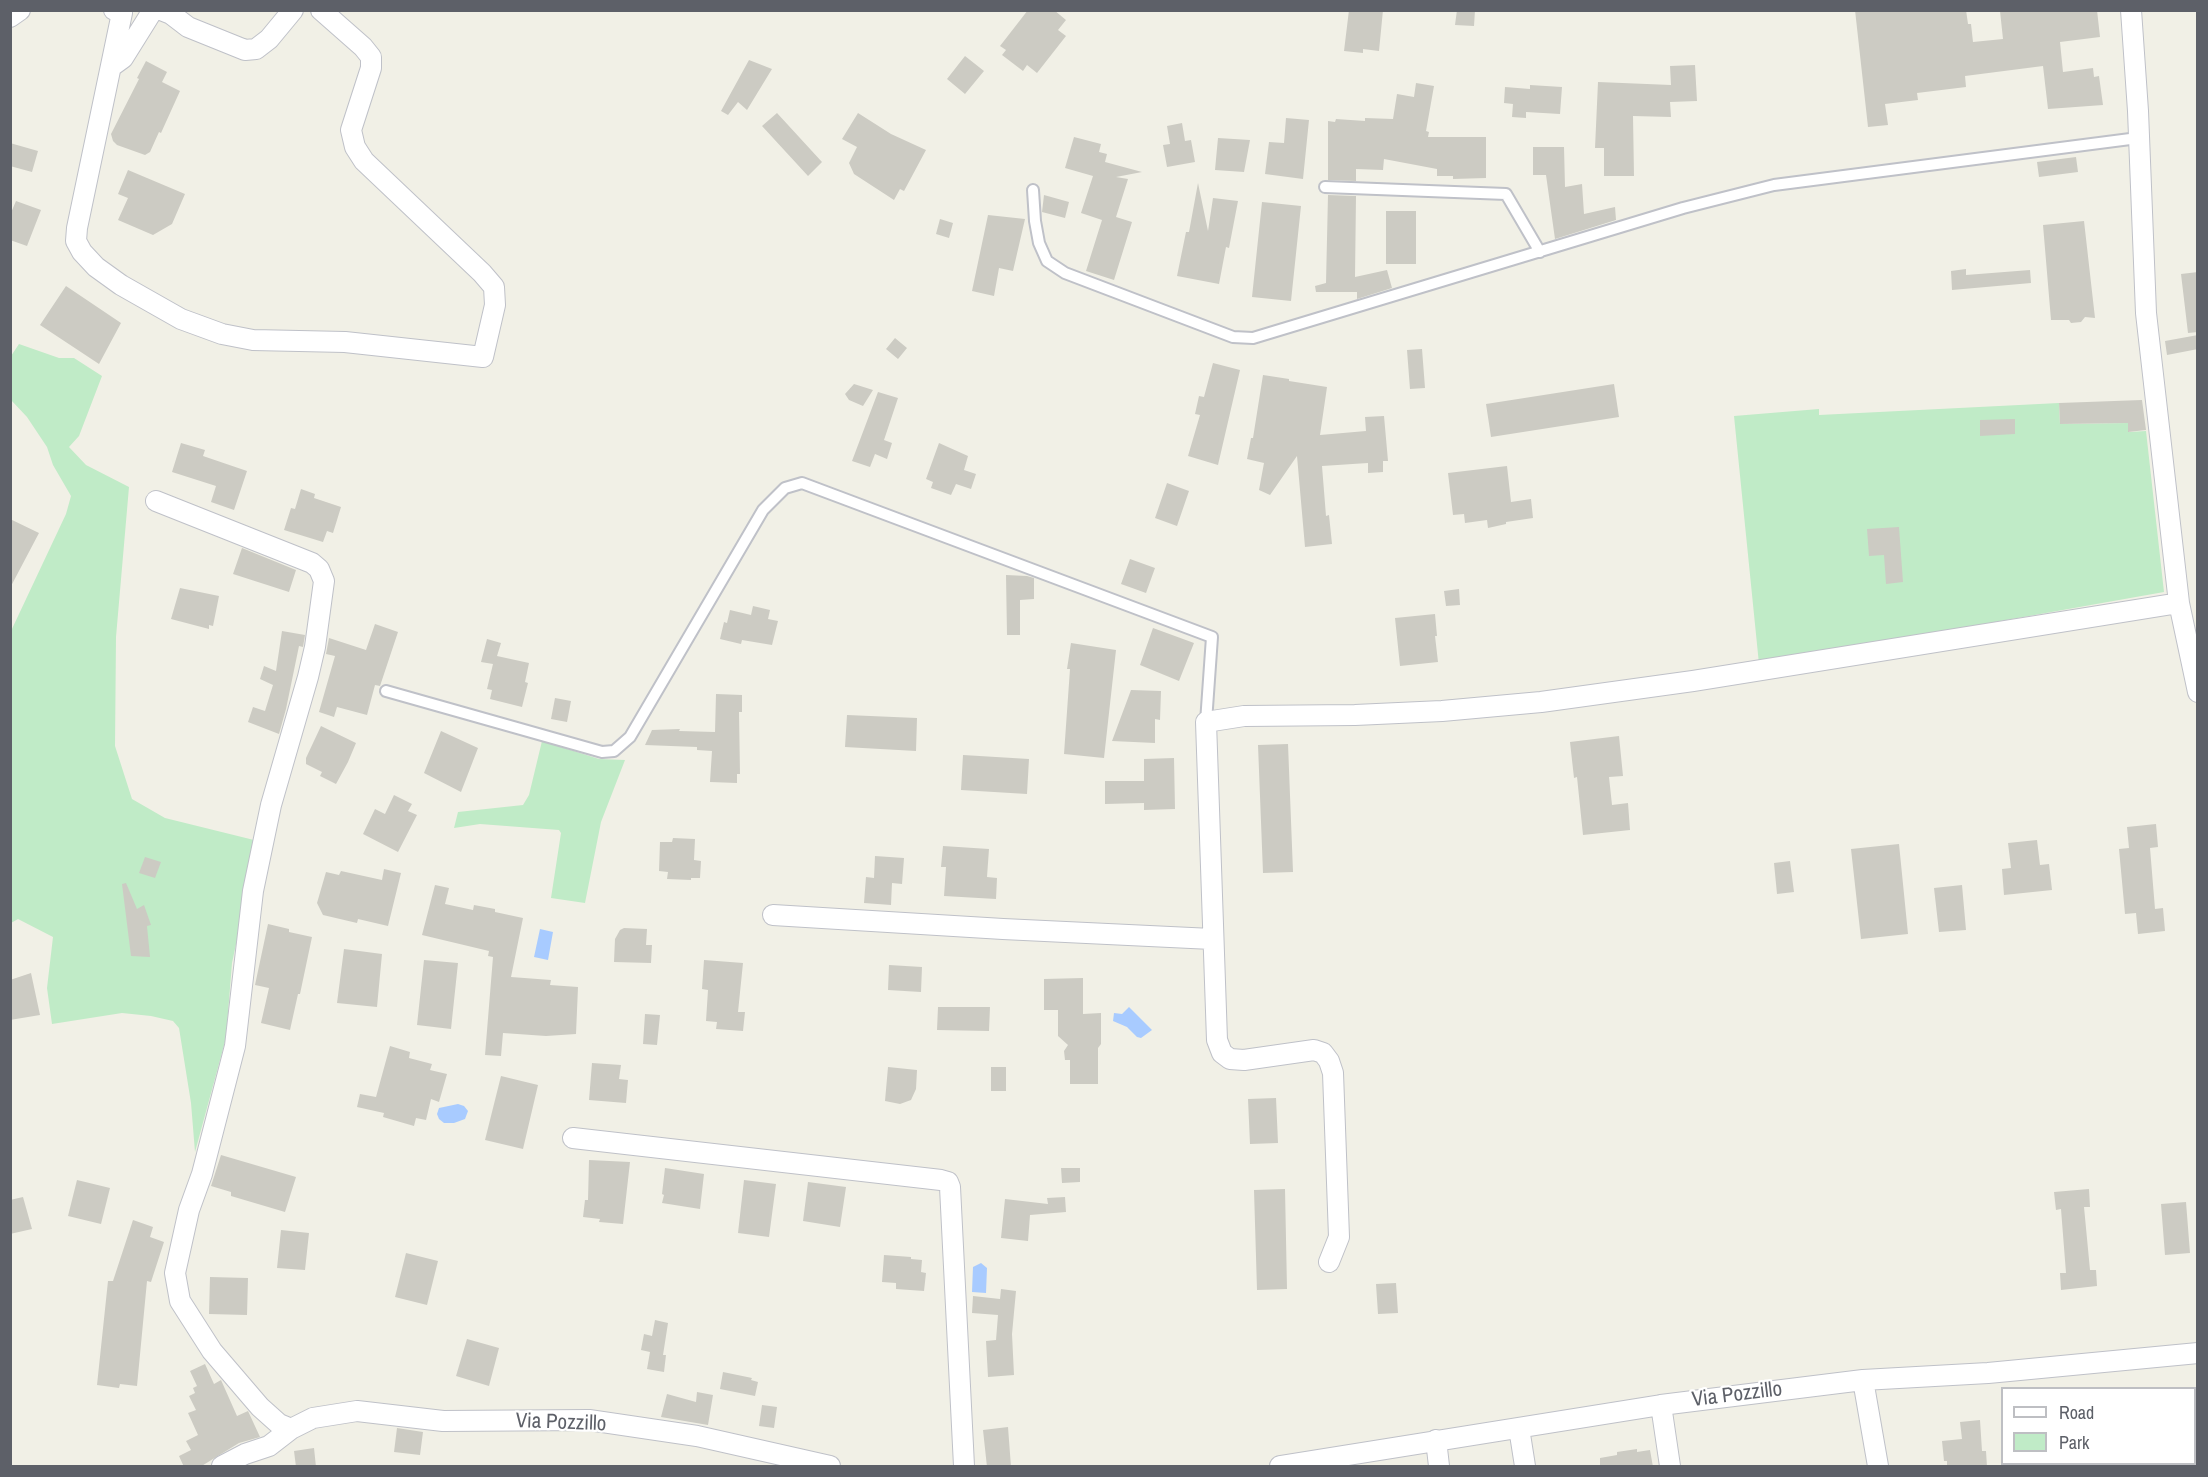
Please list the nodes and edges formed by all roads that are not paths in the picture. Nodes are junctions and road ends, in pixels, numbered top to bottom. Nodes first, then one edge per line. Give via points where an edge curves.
1 (20, 10) edge
2 (114, 10) edge
3 (153, 10) edge
4 (161, 10) edge
5 (293, 10) edge
6 (321, 10) edge
7 (2131, 10) edge
8 (10, 16) edge
9 (112, 66) junction
10 (2139, 138) junction
11 (1325, 187) dead end
12 (1033, 190) dead end
13 (1540, 252) junction
14 (156, 501) dead end
15 (2179, 603) junction
16 (386, 691) dead end
17 (2198, 692) edge
18 (1206, 722) junction
19 (773, 915) dead end
20 (1212, 939) junction
21 (573, 1138) dead end
22 (1329, 1262) dead end
23 (2198, 1353) edge
24 (1863, 1380) junction
25 (1661, 1405) junction
26 (1519, 1428) junction
27 (291, 1429) junction
28 (1436, 1440) junction
29 (222, 1467) edge
30 (830, 1467) edge
31 (964, 1467) edge
32 (1280, 1467) edge
33 (1439, 1467) edge
34 (1525, 1467) edge
35 (1670, 1467) edge
36 (1878, 1467) edge

1 - 8 street
2 - 9 street via 122,13
3 - 9 street via 123,58
4 - 5 street via 188,27 245,50 256,49 269,39
6 - 9 street via 371,57 351,130 355,147 494,287 495,305 483,357 345,342 253,340 222,334 180,319 96,267 76,241 77,228
7 - 10 street
10 - 13 lane via 1774,185
10 - 15 street via 2146,313
11 - 13 lane via 1506,194
12 - 13 lane via 1039,243 1047,261 1065,273 1233,337 1253,338
14 - 27 street via 312,563 319,568 324,581 315,647 271,805 253,891 235,1046 175,1273 180,1301 212,1351 260,1407
15 - 17 street
15 - 18 street via 1541,702 1366,715 1244,716
16 - 18 lane via 602,752 614,751 630,737 763,510 785,488 802,483 1212,637
18 - 20 street
19 - 20 street
20 - 22 street via 1217,1040 1222,1053 1230,1059 1244,1060 1314,1050 1329,1061 1333,1073 1339,1237
21 - 31 street via 948,1182
23 - 24 street, Via Pozzillo via 1988,1373
24 - 25 street, Via Pozzillo
24 - 36 street
25 - 26 street, Via Pozzillo
25 - 35 street
26 - 28 street, Via Pozzillo
26 - 34 street
27 - 29 street, Via Pozzillo via 269,1446
27 - 30 street, Via Pozzillo via 314,1418 357,1411 443,1421 589,1420 697,1436
28 - 32 street, Via Pozzillo
28 - 33 street

